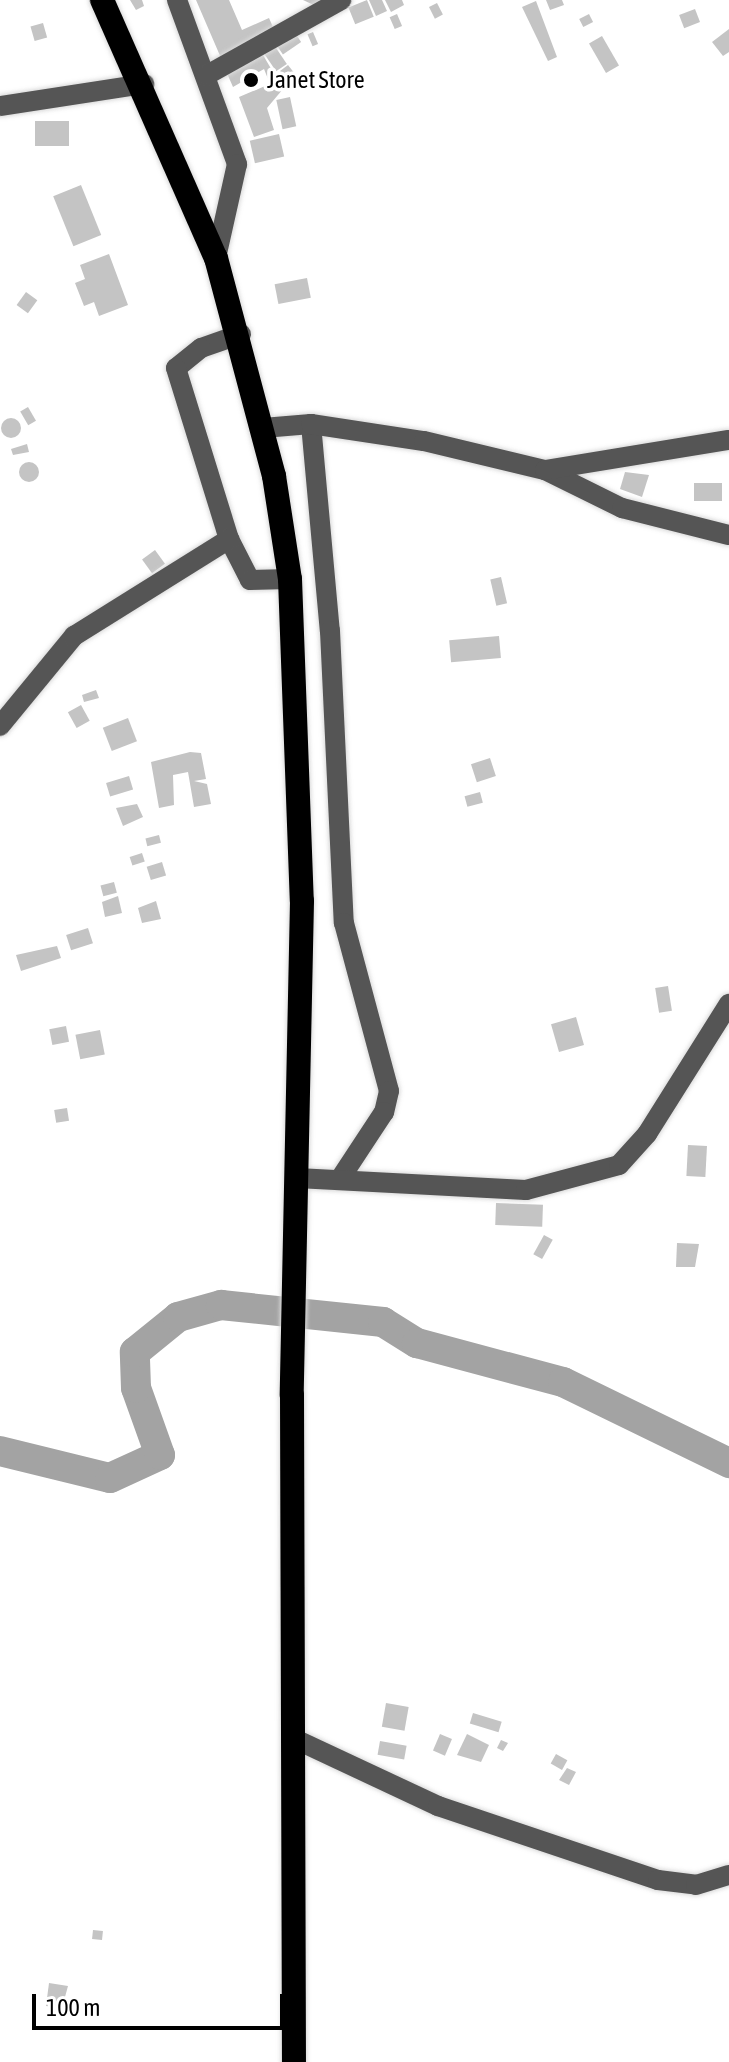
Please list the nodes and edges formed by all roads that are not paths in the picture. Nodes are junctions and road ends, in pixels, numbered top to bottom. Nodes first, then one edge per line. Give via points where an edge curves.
1 (102, 0) edge
2 (177, 0) edge
3 (341, 0) edge
4 (207, 75) junction
5 (144, 84) junction
6 (0, 106) edge
7 (216, 258) junction
8 (241, 334) junction
9 (311, 424) junction
10 (263, 428) junction
11 (729, 440) edge
12 (545, 470) junction
13 (729, 535) edge
14 (229, 539) junction
15 (290, 579) junction
16 (0, 726) edge
17 (729, 1004) edge
18 (297, 1178) junction
19 (340, 1179) junction
20 (297, 1740) junction
21 (729, 1875) edge
22 (299, 2059) edge

1 - 5 highway
2 - 4 street
3 - 4 street
4 - 7 street via 237,164
5 - 6 street
5 - 7 highway
7 - 8 highway
8 - 10 highway
8 - 14 street via 201,348 176,368
9 - 10 street
9 - 12 street
9 - 19 street via 330,631 344,923 389,1091 384,1112
10 - 15 highway
11 - 12 street
12 - 13 street via 622,508
14 - 15 street via 250,580
14 - 16 street via 74,636
15 - 18 highway via 302,901
17 - 19 street via 647,1134 619,1165 526,1190
18 - 19 street
18 - 20 highway via 292,1395
20 - 21 street via 438,1806 658,1880 696,1885
20 - 22 highway

